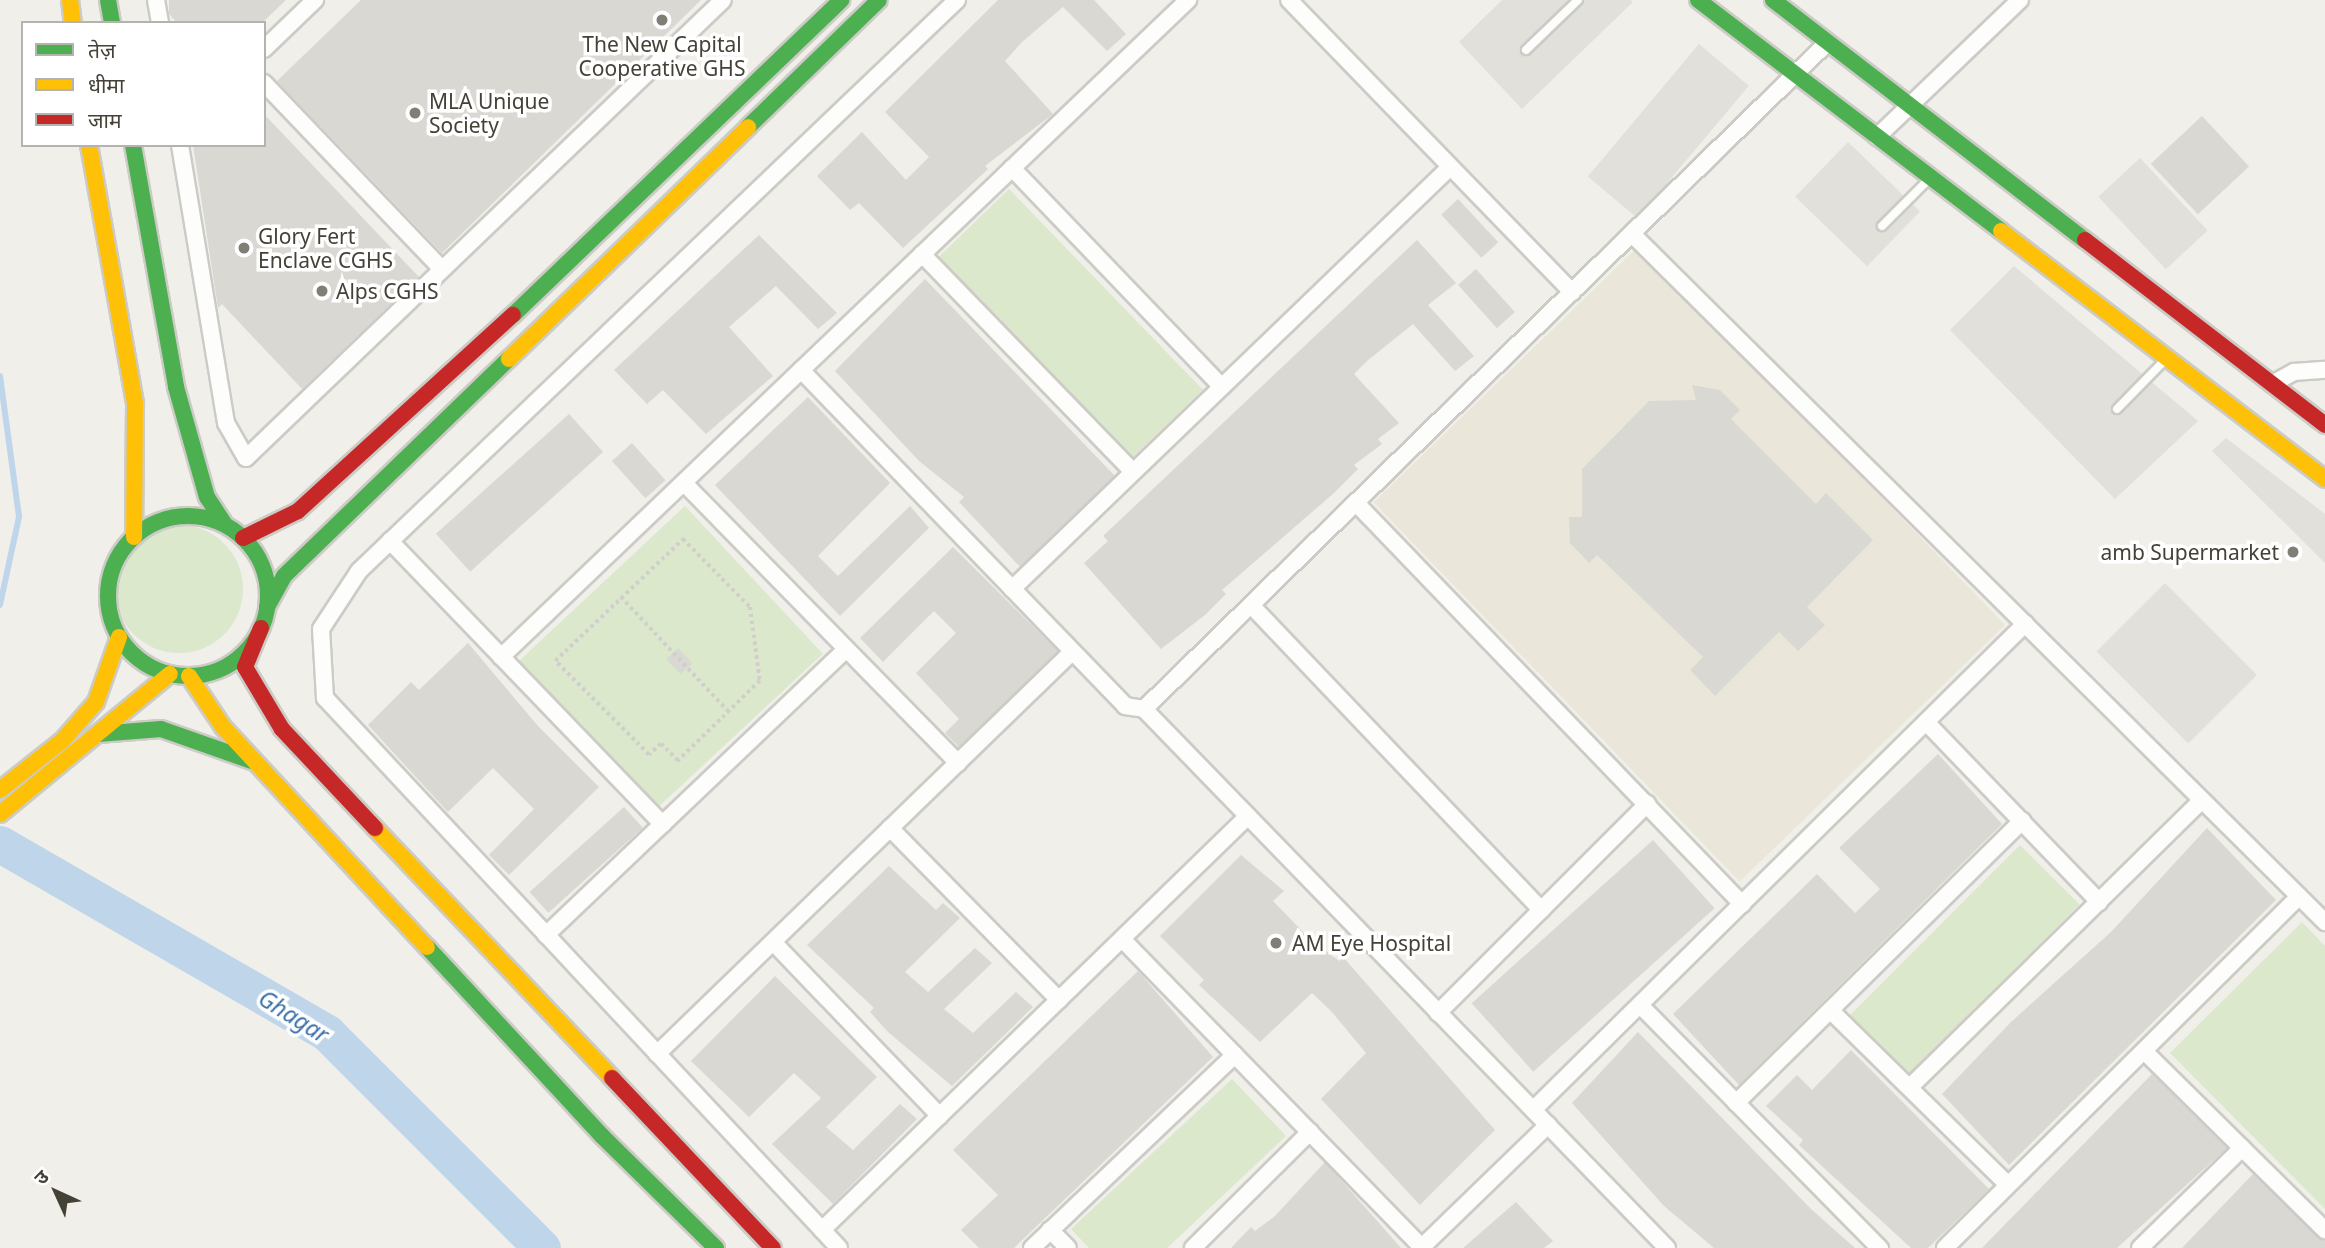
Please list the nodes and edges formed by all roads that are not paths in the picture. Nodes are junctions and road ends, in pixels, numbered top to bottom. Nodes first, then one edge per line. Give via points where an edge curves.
1 (70, 0) edge
2 (108, 0) edge
3 (156, 0) edge
4 (315, 0) edge
5 (723, 0) edge
6 (841, 0) edge
7 (879, 0) edge
8 (957, 0) edge
9 (1188, 0) edge
10 (1289, 0) edge
11 (1578, 0) edge
12 (1698, 0) edge
13 (1773, 0) edge
14 (2020, 0) edge
15 (73, 21) edge
16 (112, 21) edge
17 (160, 21) edge
18 (1828, 42) junction
19 (266, 47) edge
20 (1526, 50) dead end
21 (1796, 75) junction
22 (266, 85) edge
23 (1909, 104) junction
24 (1877, 137) junction
25 (89, 147) edge
26 (133, 147) edge
27 (180, 147) edge
28 (1451, 167) junction
29 (1012, 168) junction
30 (1930, 177) junction
31 (1882, 226) dead end
32 (1632, 234) junction
33 (922, 254) junction
34 (442, 270) junction
35 (1572, 292) junction
36 (2167, 358) junction
37 (801, 370) junction
38 (2325, 370) edge
39 (2272, 384) junction
40 (1222, 387) junction
41 (2117, 409) dead end
42 (2325, 425) edge
43 (1133, 472) junction
44 (2325, 479) edge
45 (684, 483) junction
46 (1356, 503) junction
47 (225, 525) junction
48 (134, 537) junction
49 (243, 538) junction
50 (390, 541) junction
51 (1012, 589) junction
52 (1251, 605) junction
53 (267, 607) junction
54 (2025, 624) junction
55 (261, 628) junction
56 (119, 637) junction
57 (846, 649) junction
58 (1072, 652) junction
59 (501, 657) junction
60 (170, 674) junction
61 (189, 676) junction
62 (1144, 709) junction
63 (1926, 722) junction
64 (99, 734) junction
65 (258, 763) junction
66 (958, 763) junction
67 (0, 790) edge
68 (2202, 800) junction
69 (1647, 804) junction
70 (0, 814) edge
71 (1248, 816) junction
72 (2022, 821) junction
73 (662, 824) junction
74 (890, 828) junction
75 (2299, 897) junction
76 (2099, 902) junction
77 (1742, 904) junction
78 (1541, 910) junction
79 (2325, 922) edge
80 (546, 935) junction
81 (1122, 939) junction
82 (773, 942) junction
83 (1059, 1000) junction
84 (1640, 1005) junction
85 (1831, 1011) junction
86 (1438, 1013) junction
87 (2144, 1051) junction
88 (657, 1054) junction
89 (1236, 1055) junction
90 (1910, 1087) junction
91 (1736, 1103) junction
92 (1533, 1110) junction
93 (940, 1116) junction
94 (1548, 1125) junction
95 (1310, 1132) junction
96 (2242, 1148) junction
97 (2008, 1185) junction
98 (822, 1230) junction
99 (1051, 1230) junction
100 (2325, 1230) edge
101 (1421, 1247) edge
102 (716, 1248) edge
103 (773, 1248) edge
104 (839, 1248) edge
105 (1032, 1248) edge
106 (1068, 1248) edge
107 (1193, 1248) edge
108 (1667, 1248) edge
109 (1880, 1248) edge
110 (1945, 1248) edge
111 (2140, 1248) edge

1 - 15 street
2 - 16 street
3 - 17 street
4 - 19 street
5 - 34 street
6 - 49 street via 638,199 358,459 298,511
7 - 53 street via 284,576
8 - 50 street
9 - 29 street
10 - 28 street
11 - 20 lane
12 - 21 street
13 - 18 street
14 - 23 street
18 - 21 street
18 - 23 street
21 - 24 street
21 - 32 street
22 - 34 street
23 - 24 street
23 - 39 street
24 - 30 street
25 - 48 street via 135,404
26 - 47 street via 176,387 207,497
27 - 34 street via 226,423 246,458
28 - 35 street
28 - 40 street
29 - 33 street
29 - 40 street
30 - 31 lane
30 - 36 street
32 - 35 street
32 - 54 street
33 - 37 street
33 - 43 street
35 - 46 street
36 - 41 lane
36 - 44 street
37 - 45 street
37 - 51 street
38 - 39 street via 2294,372
39 - 42 street
40 - 43 street
43 - 51 street
45 - 57 street
45 - 59 street
46 - 52 street
46 - 69 street
47 - 48 street via 194,516 172,517
47 - 49 street
48 - 56 street via 120,554 108,584 110,617
49 - 53 street via 265,575
50 - 59 street
50 - 80 street via 359,570 321,629 325,698
51 - 58 street
52 - 62 street
52 - 78 street
53 - 55 street
54 - 63 street
54 - 68 street
55 - 61 street via 233,662
55 - 103 street via 245,667 282,729
56 - 60 street via 132,654
56 - 67 street via 96,702 63,740
57 - 66 street
57 - 73 street
58 - 62 street via 1125,706
58 - 66 street
59 - 73 street
60 - 61 street
60 - 64 street
61 - 65 street via 223,727
62 - 71 street
63 - 72 street
63 - 77 street
64 - 65 street via 161,729
64 - 70 street
65 - 102 street via 602,1136
66 - 74 street
68 - 75 street
68 - 76 street
69 - 77 street
69 - 78 street
71 - 81 street
71 - 86 street
72 - 76 street
72 - 85 street
73 - 80 street
74 - 82 street
74 - 83 street
75 - 79 street
75 - 87 street
76 - 90 street
77 - 84 street
78 - 86 street
80 - 88 street
81 - 83 street
81 - 89 street
82 - 88 street
82 - 93 street
83 - 93 street
84 - 91 street
84 - 92 street
85 - 90 street
85 - 91 street
86 - 92 street
87 - 96 street
87 - 97 street
88 - 98 street
89 - 95 street
89 - 99 street
90 - 97 street
91 - 109 street
92 - 94 street
93 - 98 street
94 - 101 street
94 - 108 street
95 - 101 street
95 - 107 street
96 - 100 street
96 - 111 street
97 - 110 street
98 - 104 street
99 - 105 street
99 - 106 street

